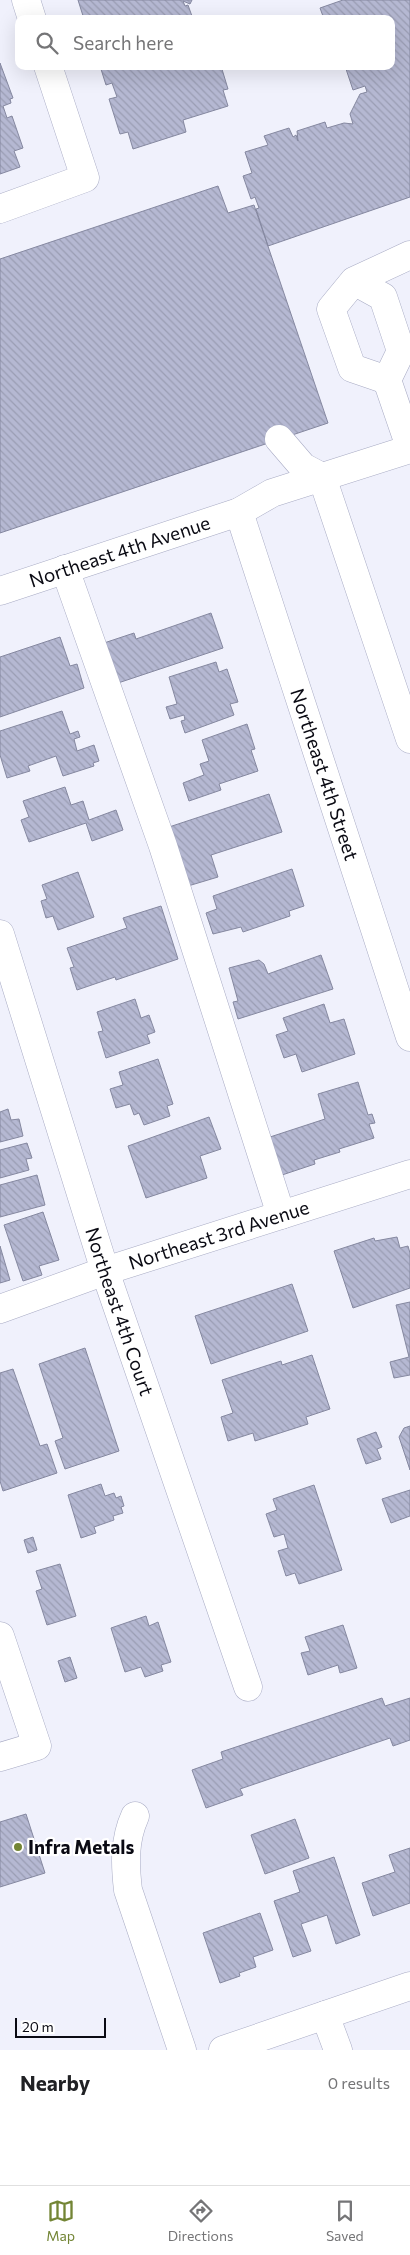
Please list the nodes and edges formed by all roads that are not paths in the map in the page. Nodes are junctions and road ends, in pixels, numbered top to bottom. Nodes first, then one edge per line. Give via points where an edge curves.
1 (26, 0) edge
2 (31, 15) edge
3 (49, 70) edge
4 (0, 209) edge
5 (410, 256) edge
6 (354, 281) junction
7 (388, 380) junction
8 (279, 439) dead end
9 (410, 448) edge
10 (322, 477) junction
11 (239, 512) junction
12 (65, 569) junction
13 (0, 591) edge
14 (410, 739) edge
15 (0, 934) edge
16 (410, 1037) edge
17 (410, 1174) edge
18 (282, 1215) junction
19 (105, 1271) junction
20 (0, 1309) edge
21 (0, 1636) edge
22 (248, 1687) dead end
23 (0, 1757) edge
24 (135, 1816) dead end
25 (410, 1986) edge
26 (325, 2015) junction
27 (182, 2050) edge
28 (223, 2050) edge
29 (338, 2050) edge

1 - 2 street
3 - 4 street via 85,178
5 - 6 street
6 - 7 street via 383,297 401,351
6 - 7 street via 331,309 352,368
7 - 9 street
8 - 10 street via 303,467
9 - 10 street, Northeast 4th Avenue
10 - 11 street, Northeast 4th Avenue via 272,493
10 - 14 street
11 - 12 street, Northeast 4th Avenue
11 - 16 street, Northeast 4th Street
12 - 13 street, Northeast 4th Avenue
12 - 18 street via 163,846
15 - 19 street, Northeast 4th Court
17 - 18 street, Northeast 3rd Avenue
18 - 19 street, Northeast 3rd Avenue
19 - 20 street, Northeast 3rd Avenue
19 - 22 street, Northeast 4th Court
21 - 23 street via 37,1746
24 - 27 street via 125,1864 128,1890
25 - 26 street
26 - 28 street
26 - 29 street

